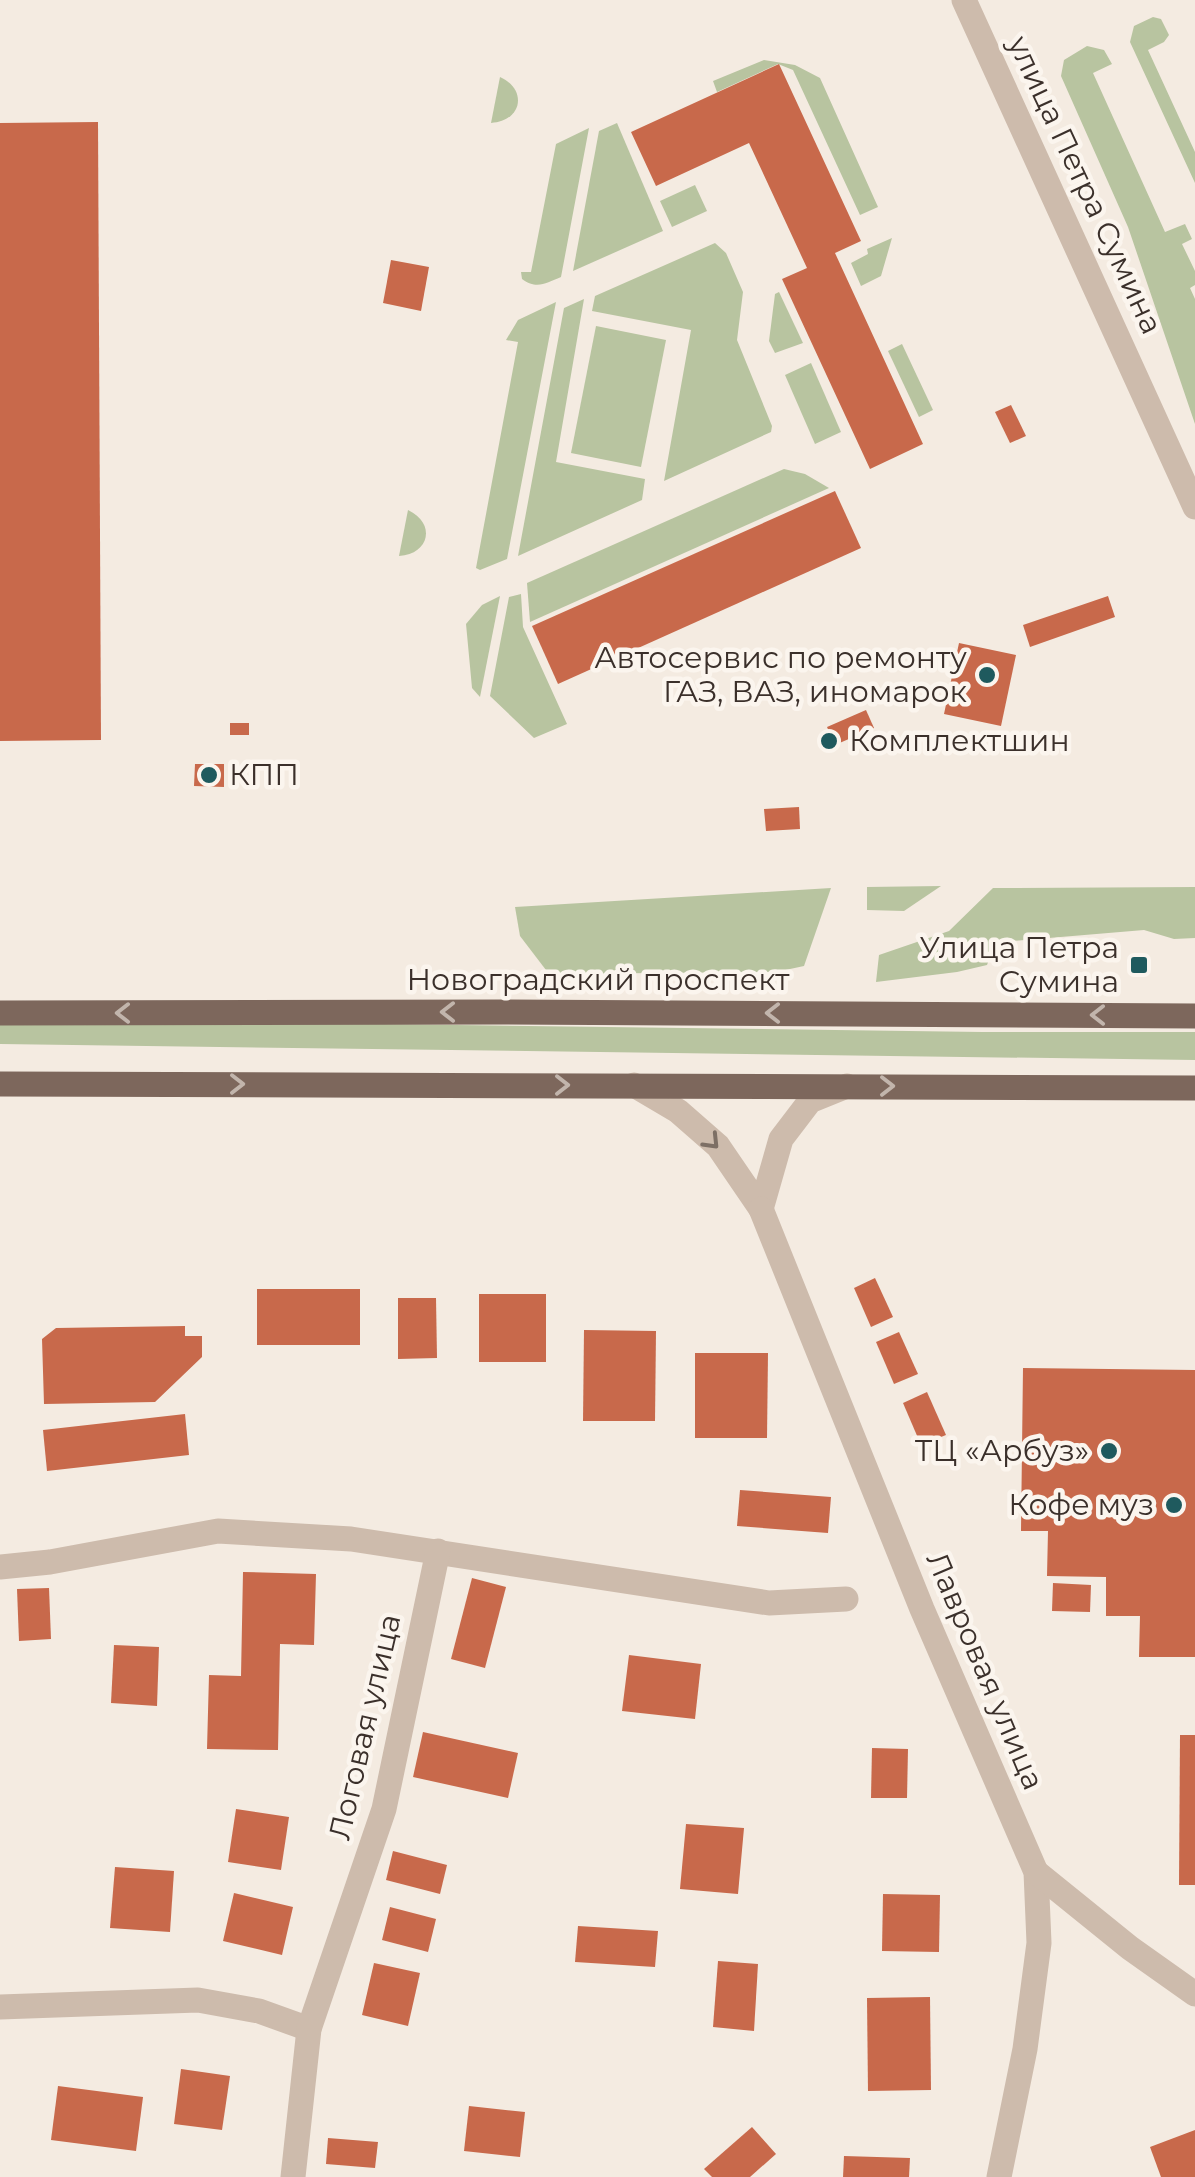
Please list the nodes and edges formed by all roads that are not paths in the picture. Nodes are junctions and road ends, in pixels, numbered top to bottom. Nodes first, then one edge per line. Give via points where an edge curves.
1 (964, 0) edge
2 (1195, 507) edge
3 (0, 1013) edge
4 (1195, 1016) edge
5 (0, 1084) edge
6 (634, 1085) junction
7 (847, 1086) junction
8 (1195, 1088) edge
9 (761, 1208) junction
10 (438, 1551) junction
11 (0, 1566) edge
12 (846, 1598) dead end
13 (1036, 1872) junction
14 (1195, 1994) edge
15 (0, 2007) edge
16 (309, 2028) junction
17 (293, 2177) edge
18 (999, 2177) edge

1 - 2 street, улица Петра Сумина
4 -> 3 main road, Новоградский проспект
5 -> 6 main road
6 - 7 main road
6 -> 9 street, Лавровая улица via 678,1110 718,1146
7 -> 8 main road
7 - 9 street via 810,1101 780,1139
9 - 13 street, Лавровая улица
10 - 11 street via 351,1538 218,1531
10 - 12 street via 768,1603
10 - 16 street, Логовая улица via 384,1810
13 - 14 street
13 - 18 street, Лавровая улица via 1039,1943
15 - 16 street via 198,2000
16 - 17 street, Логовая улица

